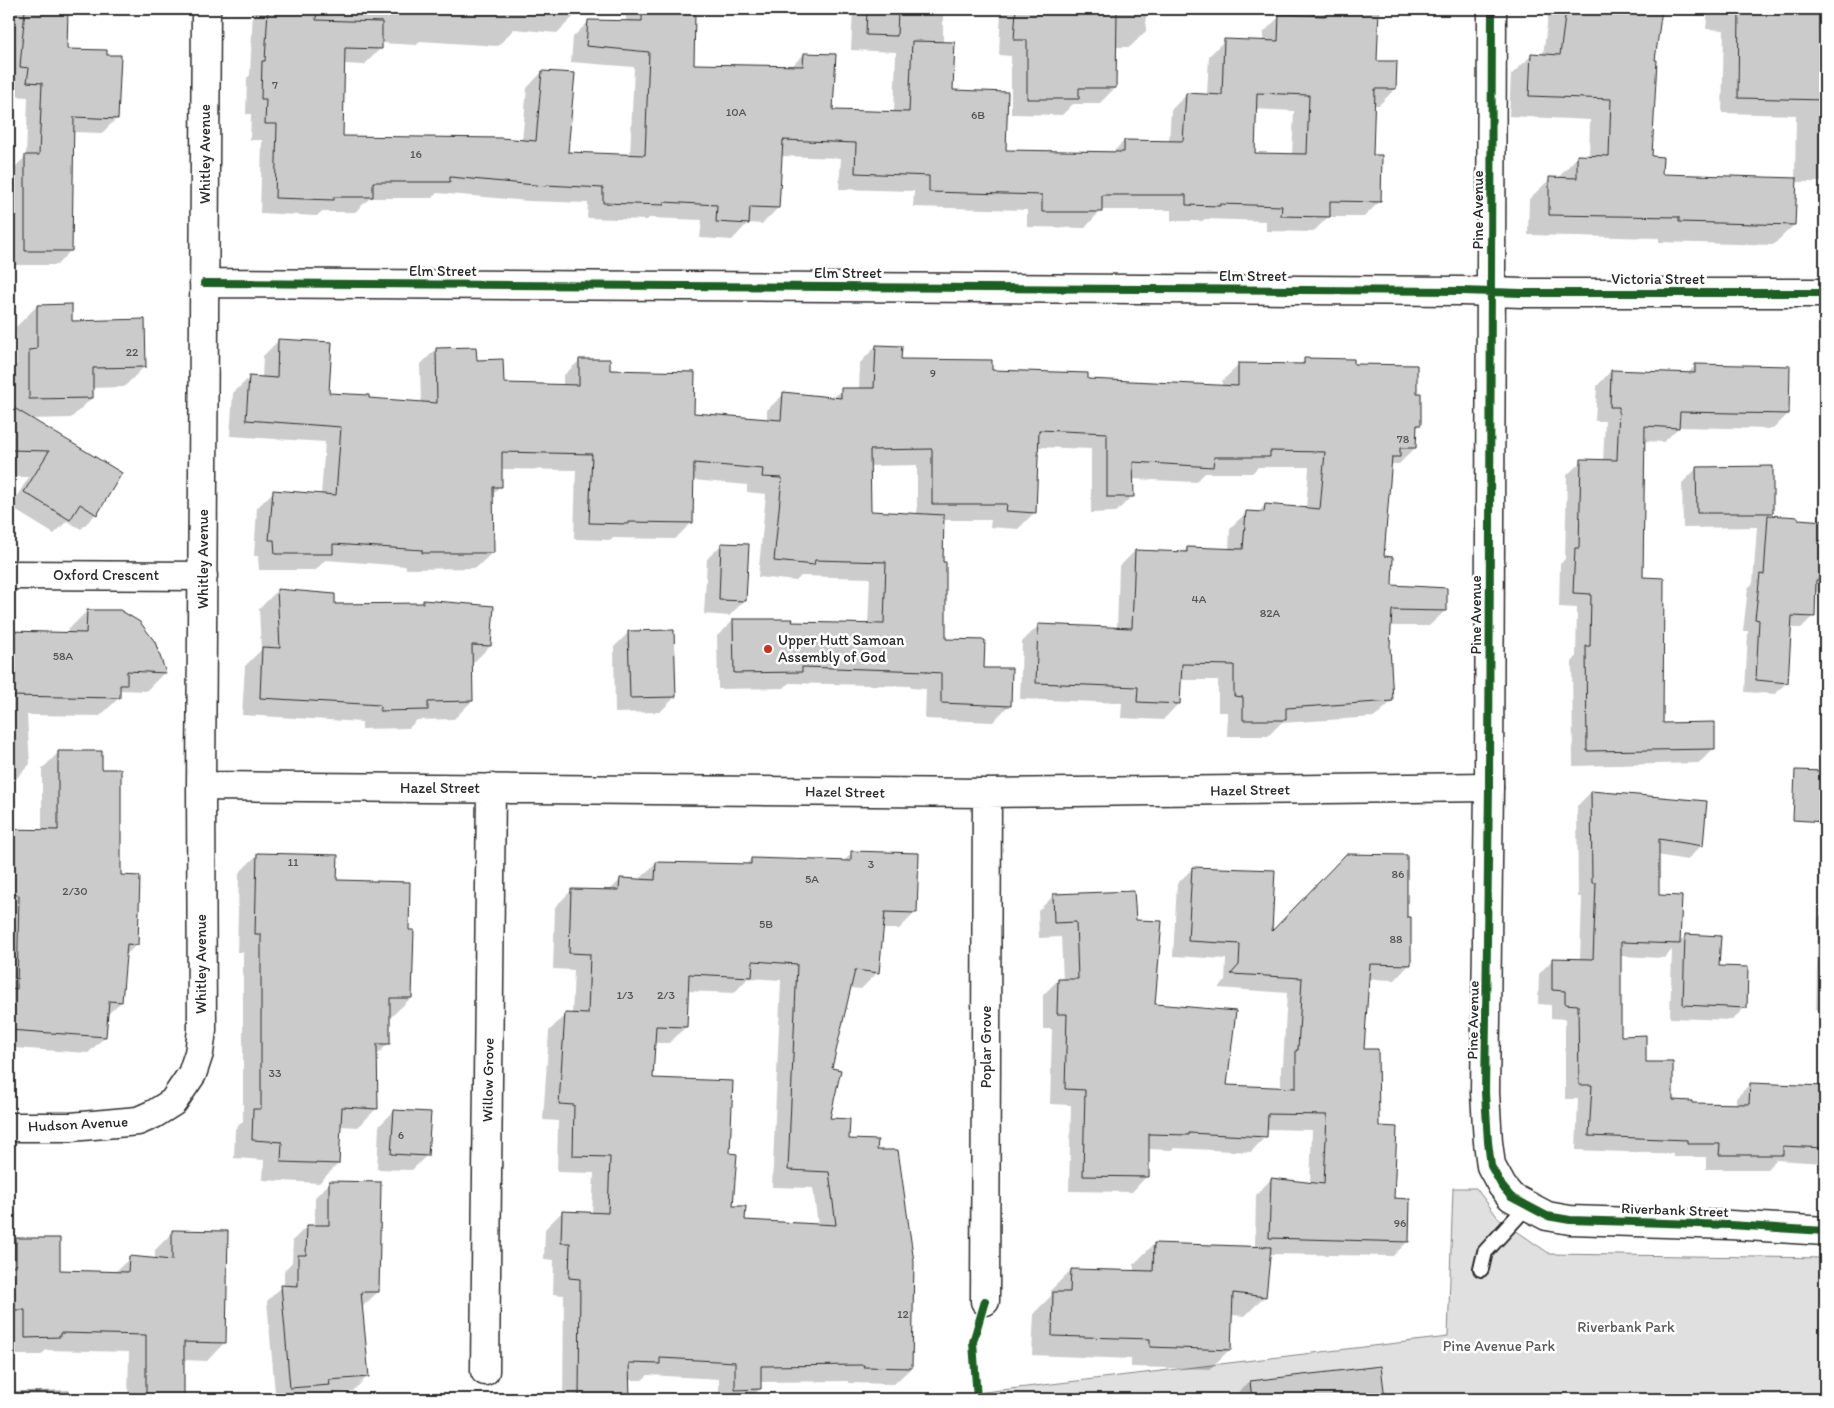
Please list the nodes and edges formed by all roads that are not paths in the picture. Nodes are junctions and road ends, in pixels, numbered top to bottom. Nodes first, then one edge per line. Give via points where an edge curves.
1 (206, 9) edge
2 (1492, 9) edge
3 (204, 283) junction
4 (1491, 292) junction
5 (1825, 293) edge
6 (9, 574) edge
7 (203, 576) junction
8 (201, 786) junction
9 (1489, 787) junction
10 (491, 788) junction
11 (987, 793) junction
12 (173, 1102) joint
13 (9, 1127) edge
14 (1527, 1206) junction
15 (1825, 1231) edge
16 (1481, 1269) dead end
17 (985, 1301) dead end
18 (485, 1371) dead end

1 - 3 street, Whitley Avenue
2 - 4 street, Pine Avenue
3 - 4 street, Elm Street
3 - 7 street, Whitley Avenue
4 - 5 street, Victoria Street
4 - 9 street, Pine Avenue
6 - 7 street, Oxford Crescent
7 - 8 street, Whitley Avenue
8 - 10 street, Hazel Street
8 - 12 street, Whitley Avenue via 202,1030 192,1074
9 - 11 street, Hazel Street
9 - 14 street, Pine Avenue via 1485,1094 1488,1142 1491,1166 1502,1186
10 - 11 street, Hazel Street
10 - 18 street, Willow Grove
11 - 17 street, Poplar Grove
12 - 13 street, Hudson Avenue via 138,1121 71,1127
14 - 15 street, Riverbank Street via 1548,1216 1570,1220
14 - 16 lane via 1485,1252

